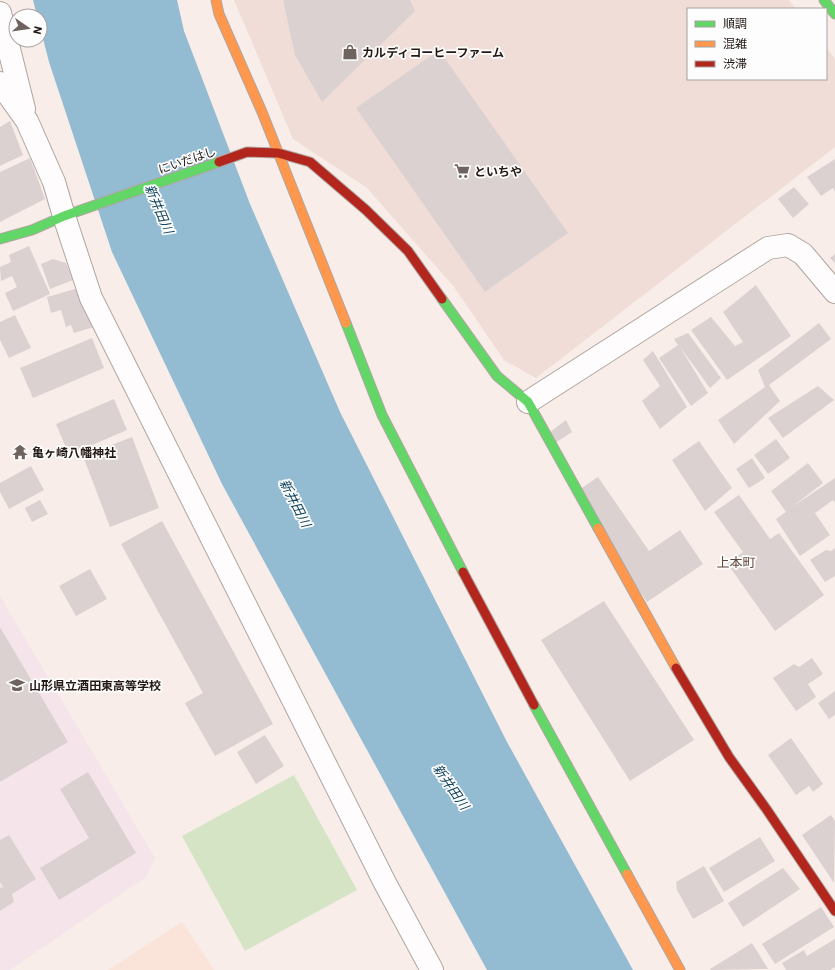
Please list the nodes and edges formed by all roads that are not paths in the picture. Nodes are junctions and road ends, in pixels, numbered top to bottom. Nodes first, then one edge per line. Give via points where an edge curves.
1 (216, 0) edge
2 (824, 0) edge
3 (0, 13) edge
4 (835, 14) edge
5 (0, 83) edge
6 (27, 121) junction
7 (278, 153) junction
8 (64, 216) junction
9 (0, 239) edge
10 (835, 292) edge
11 (528, 402) junction
12 (835, 912) edge
13 (432, 970) edge
14 (680, 970) edge

1 - 7 street via 219,14
2 - 4 street
3 - 6 street
5 - 6 street
6 - 8 street via 54,182
7 - 8 street, にいだはし via 247,152
7 - 11 street via 310,162 366,210 408,251 497,376
7 - 14 street via 382,415 499,642
8 - 9 street, にいだはし via 32,230
8 - 13 street via 91,298 381,876
10 - 11 street via 803,254 788,244 768,248
11 - 12 street via 689,692 729,757

